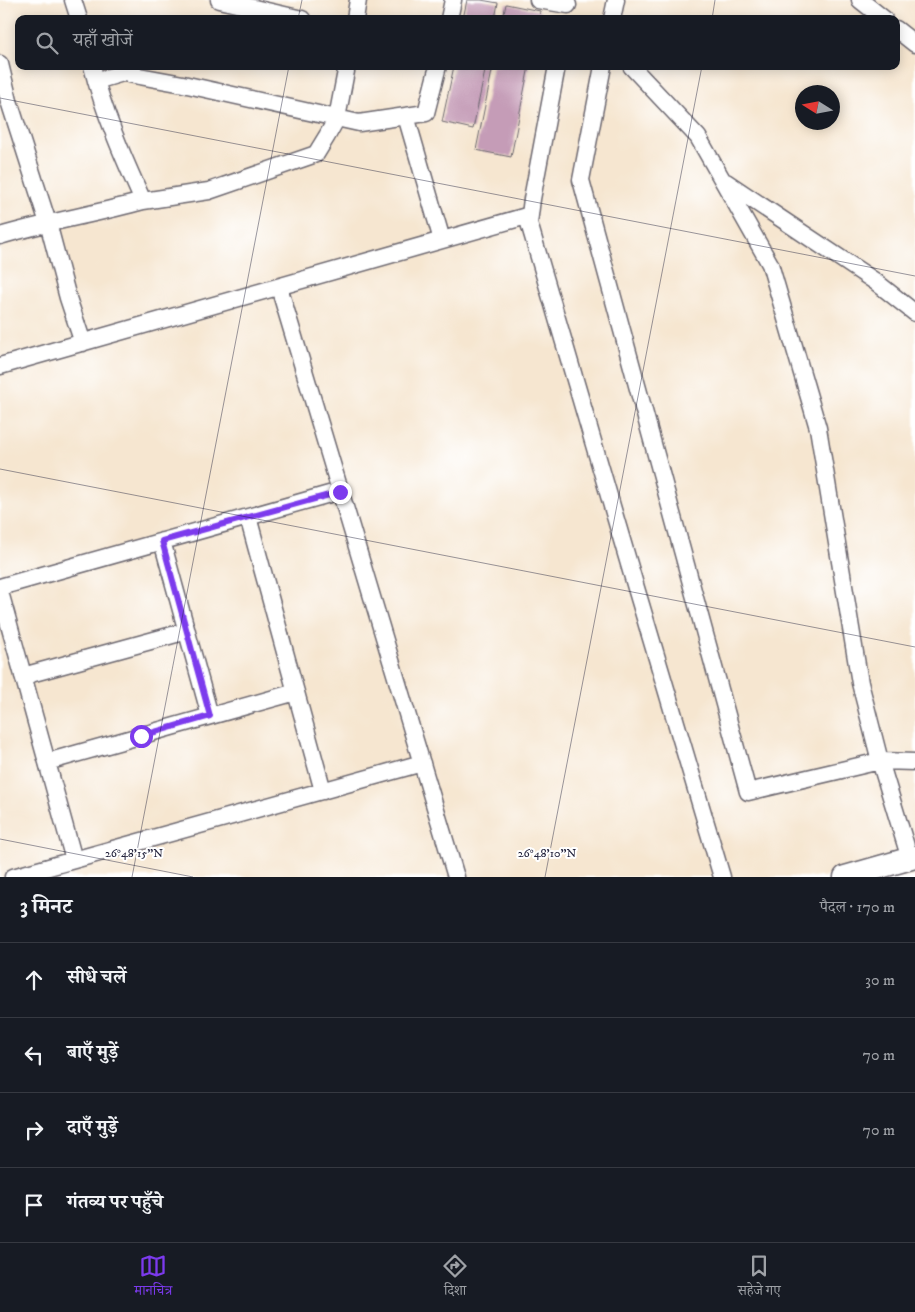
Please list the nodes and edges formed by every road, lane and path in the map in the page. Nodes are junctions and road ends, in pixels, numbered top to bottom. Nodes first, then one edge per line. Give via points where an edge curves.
1 (73, 0) edge
2 (218, 0) edge
3 (358, 0) edge
4 (453, 0) edge
5 (538, 0) edge
6 (616, 0) edge
7 (860, 0) edge
8 (568, 8) edge
9 (78, 15) edge
10 (284, 15) edge
11 (356, 15) edge
12 (451, 15) edge
13 (613, 15) edge
14 (879, 15) edge
15 (900, 32) edge
16 (915, 44) edge
17 (0, 64) edge
18 (346, 70) edge
19 (437, 70) edge
20 (556, 70) edge
21 (602, 70) edge
22 (635, 70) edge
23 (94, 74) edge
24 (406, 116) junction
25 (337, 118) junction
26 (722, 179) junction
27 (143, 201) junction
28 (530, 215) junction
29 (48, 223) junction
30 (0, 236) edge
31 (442, 240) junction
32 (279, 287) junction
33 (915, 312) edge
34 (83, 342) junction
35 (0, 366) edge
36 (340, 492) junction
37 (248, 517) junction
38 (162, 541) junction
39 (0, 586) edge
40 (0, 592) edge
41 (187, 631) junction
42 (23, 676) junction
43 (296, 692) junction
44 (210, 716) junction
45 (880, 761) junction
46 (47, 762) junction
47 (915, 762) edge
48 (422, 763) junction
49 (323, 791) junction
50 (912, 858) edge
51 (74, 860) junction
52 (13, 877) edge
53 (456, 877) edge
54 (722, 877) edge
55 (845, 877) edge

1 - 9 street
2 - 10 street
3 - 11 street
4 - 12 street
5 - 8 street
6 - 13 street
7 - 14 street
15 - 16 street
17 - 29 street
18 - 25 street
19 - 24 street via 426,113
20 - 28 street
21 - 45 street via 581,180 748,792
22 - 26 street via 698,138
23 - 25 street via 123,73
23 - 27 street via 119,147
24 - 25 street via 359,123
24 - 31 street
25 - 27 street via 316,154 209,190
26 - 33 street via 876,282
26 - 45 street via 770,264 818,428 860,683
27 - 29 street
28 - 31 street
28 - 54 street via 534,243
29 - 30 street
29 - 34 street
31 - 32 street
32 - 34 street
32 - 36 street
34 - 35 street
36 - 37 street
36 - 48 street
37 - 38 street
37 - 43 street
38 - 39 street
38 - 41 street
40 - 42 street
41 - 42 street
41 - 44 street
42 - 46 street
43 - 44 street
43 - 49 street
44 - 46 street
45 - 47 street
45 - 50 street
46 - 51 street
48 - 49 street
48 - 53 street
49 - 51 street
50 - 55 street
51 - 52 street

